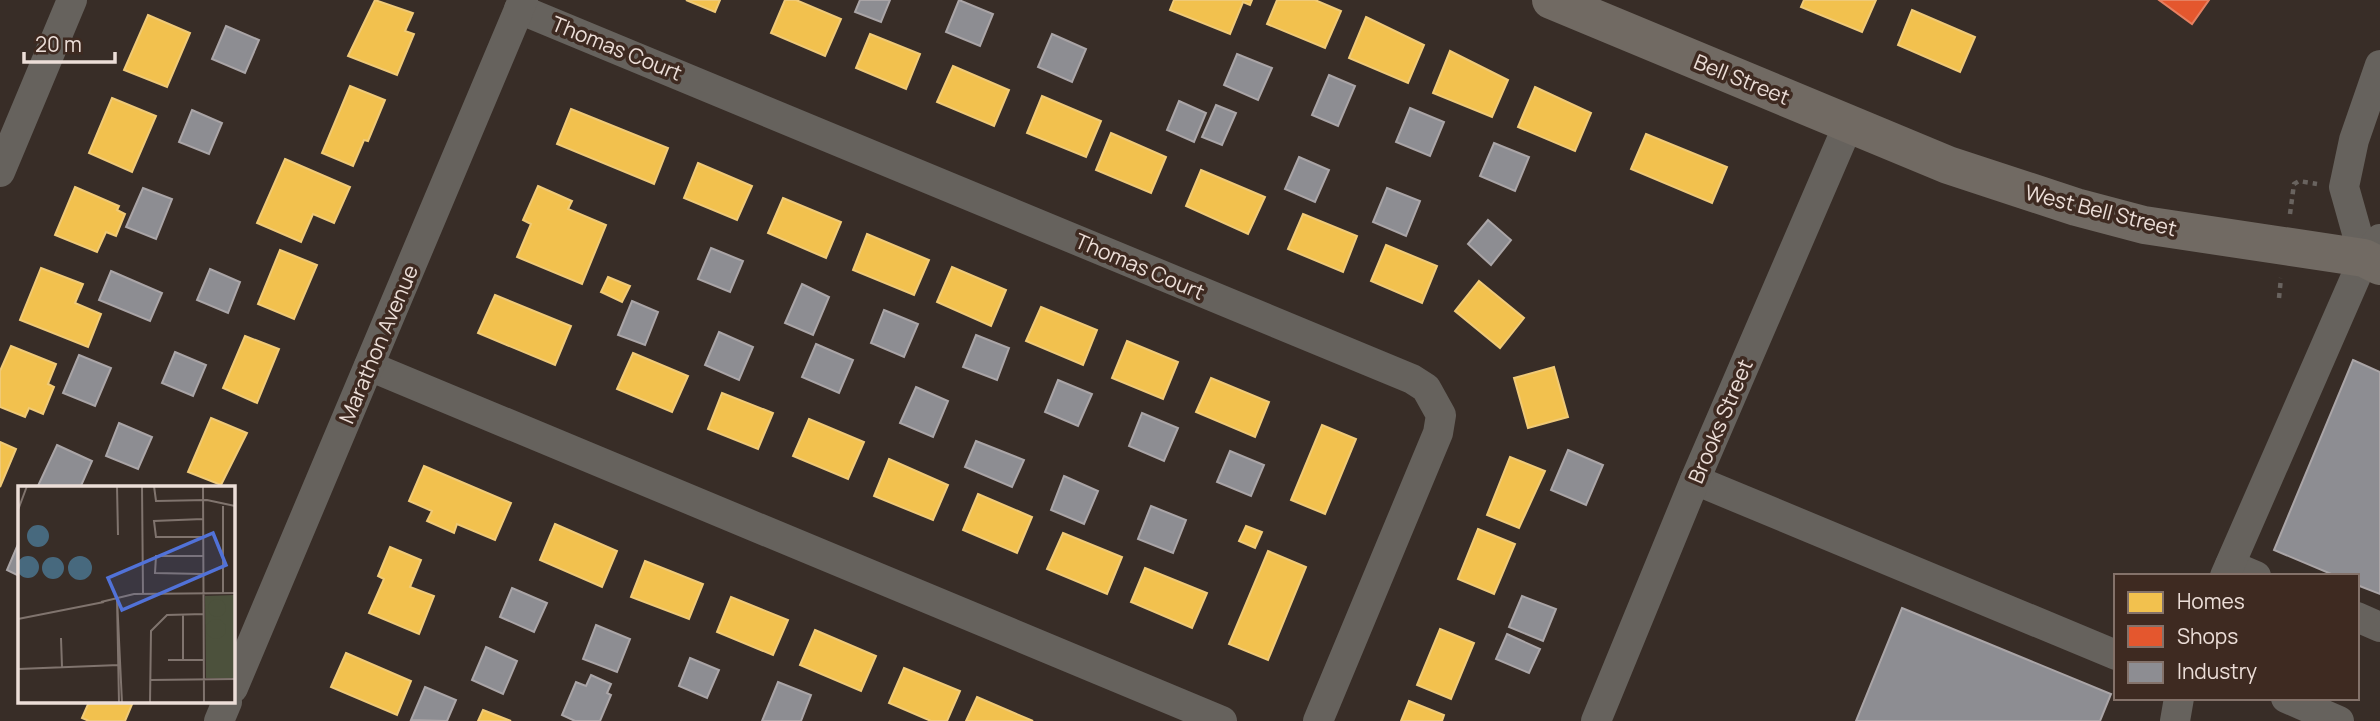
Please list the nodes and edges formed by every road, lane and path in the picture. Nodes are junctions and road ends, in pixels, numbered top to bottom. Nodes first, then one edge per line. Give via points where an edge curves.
1 (72, 0) edge
2 (1551, 0) edge
3 (521, 4) edge
4 (2380, 65) edge
5 (1849, 123) junction
6 (0, 172) edge
7 (2376, 254) edge
8 (369, 366) junction
9 (1695, 480) junction
10 (2237, 572) edge
11 (2359, 618) edge
12 (2380, 626) edge
13 (2114, 654) edge
14 (234, 686) edge
15 (2179, 700) edge
16 (2291, 700) edge
17 (226, 704) edge
18 (219, 721) edge
19 (1222, 721) edge
20 (1318, 721) edge
21 (1596, 721) edge
22 (2175, 721) edge
23 (2339, 721) edge

1 - 6 street
2 - 5 main road, Bell Street
3 - 8 street, Marathon Avenue
3 - 20 street, Thomas Court via 1426,388 1441,415 1438,433
4 - 7 street via 2354,140 2344,187
5 - 7 main road, West Bell Street via 1948,165 2132,222
5 - 9 street, Brooks Street
7 - 10 street
8 - 14 street, Marathon Avenue
8 - 19 street
9 - 13 street
9 - 21 street, Brooks Street
11 - 12 street
15 - 22 street
16 - 23 street
17 - 18 street

